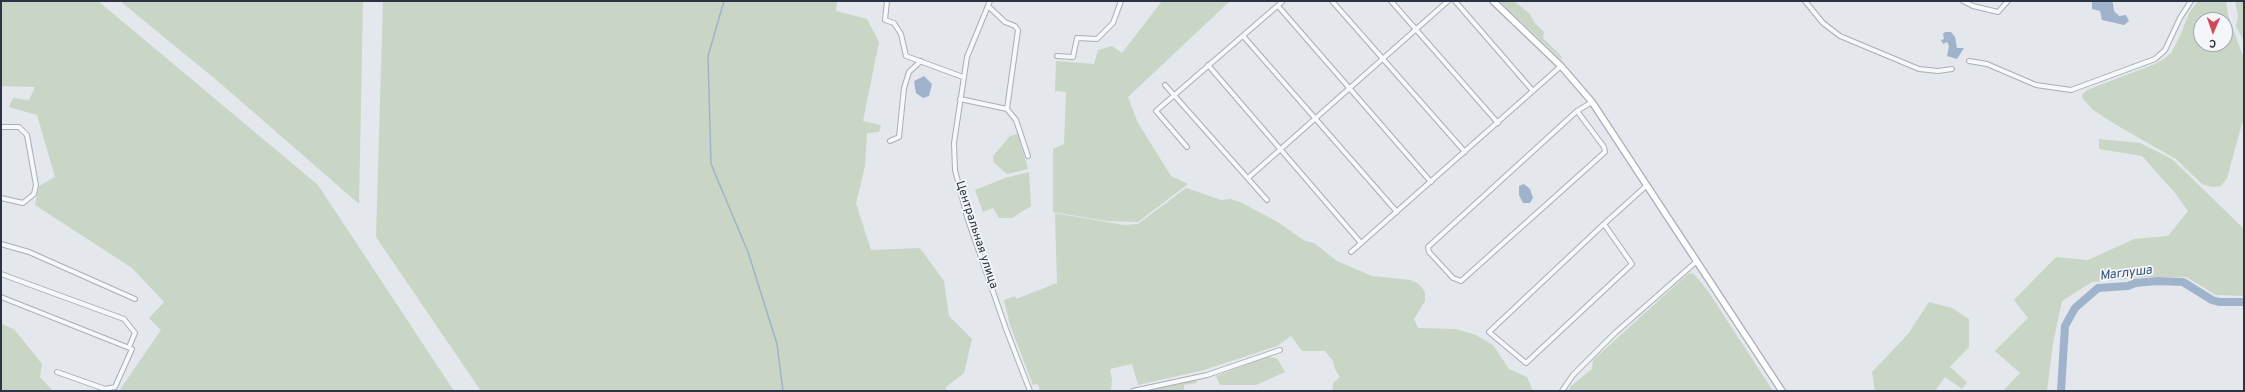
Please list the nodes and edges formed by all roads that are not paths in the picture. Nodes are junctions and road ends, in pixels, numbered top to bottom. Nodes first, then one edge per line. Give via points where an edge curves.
1 (887, 1) edge
2 (1121, 1) edge
3 (1283, 1) edge
4 (1332, 1) edge
5 (1391, 1) edge
6 (1448, 1) edge
7 (1455, 1) edge
8 (1493, 1) edge
9 (1805, 1) edge
10 (1963, 1) edge
11 (2008, 1) edge
12 (2191, 1) edge
13 (989, 3) edge
14 (1278, 6) junction
15 (1415, 29) junction
16 (1244, 36) junction
17 (1057, 56) dead end
18 (1382, 59) junction
19 (921, 61) junction
20 (1969, 62) dead end
21 (1208, 65) junction
22 (1562, 66) junction
23 (1952, 69) dead end
24 (963, 77) junction
25 (1165, 86) dead end
26 (1349, 88) junction
27 (1533, 91) junction
28 (1174, 96) junction
29 (960, 99) junction
30 (1592, 102) junction
31 (1007, 109) junction
32 (1577, 111) junction
33 (1315, 119) junction
34 (1498, 123) junction
35 (1, 127) edge
36 (890, 141) dead end
37 (1187, 147) dead end
38 (1281, 148) junction
39 (1465, 152) junction
40 (1028, 156) dead end
41 (1248, 178) junction
42 (1431, 182) junction
43 (1646, 186) junction
44 (1, 198) edge
45 (1267, 200) dead end
46 (1397, 212) junction
47 (1604, 224) junction
48 (1361, 243) junction
49 (1, 244) edge
50 (1351, 252) dead end
51 (1697, 262) junction
52 (1, 274) edge
53 (1, 297) edge
54 (135, 299) dead end
55 (128, 347) junction
56 (1280, 350) dead end
57 (57, 372) dead end
58 (1030, 391) edge
59 (1133, 391) edge
60 (1562, 391) edge
61 (1782, 391) edge

1 - 19 street via 885,20 894,23 901,34 906,56
2 - 17 street via 1113,23 1096,39 1077,38 1073,57
3 - 14 street
4 - 18 street
5 - 15 street
6 - 15 street
7 - 27 street
8 - 22 main road
9 - 23 street via 1823,23 1840,36 1919,68 1938,71
10 - 11 street via 1972,6 1998,12
12 - 20 street via 2165,50 2155,60 2071,90 2036,86 1987,64
13 - 24 street, Центральная улица via 967,57
13 - 31 street via 1005,22 1018,30
14 - 16 street
14 - 26 street
15 - 18 street
15 - 34 street
16 - 21 street
16 - 33 street
18 - 26 street
18 - 39 street
19 - 24 street
19 - 36 street via 909,72 904,88 899,137
21 - 28 street
21 - 38 street
22 - 27 street
22 - 30 main road
24 - 29 street, Центральная улица
25 - 28 street
26 - 33 street
26 - 42 street
27 - 34 street
28 - 37 street via 1156,111
28 - 41 street
29 - 31 street
29 - 58 street, Центральная улица via 954,143 955,170 967,217
30 - 32 street
30 - 43 main road
31 - 40 street via 1016,120
32 - 32 street via 1428,247 1429,252 1453,278 1461,281 1605,152 1604,146
33 - 38 street
33 - 46 street
34 - 39 street
35 - 44 street via 19,127 27,135 36,185 34,194 23,203
38 - 41 street
38 - 48 street
39 - 42 street
41 - 45 street
42 - 46 street
43 - 47 street
43 - 51 main road
46 - 48 street
47 - 47 street via 1490,332 1526,363 1632,264
48 - 50 street
49 - 54 street via 29,252
51 - 60 street via 1615,333
51 - 61 main road
52 - 55 street via 124,319 135,334
53 - 55 street
55 - 57 street via 132,349 114,387 105,389
56 - 59 street via 1207,375

